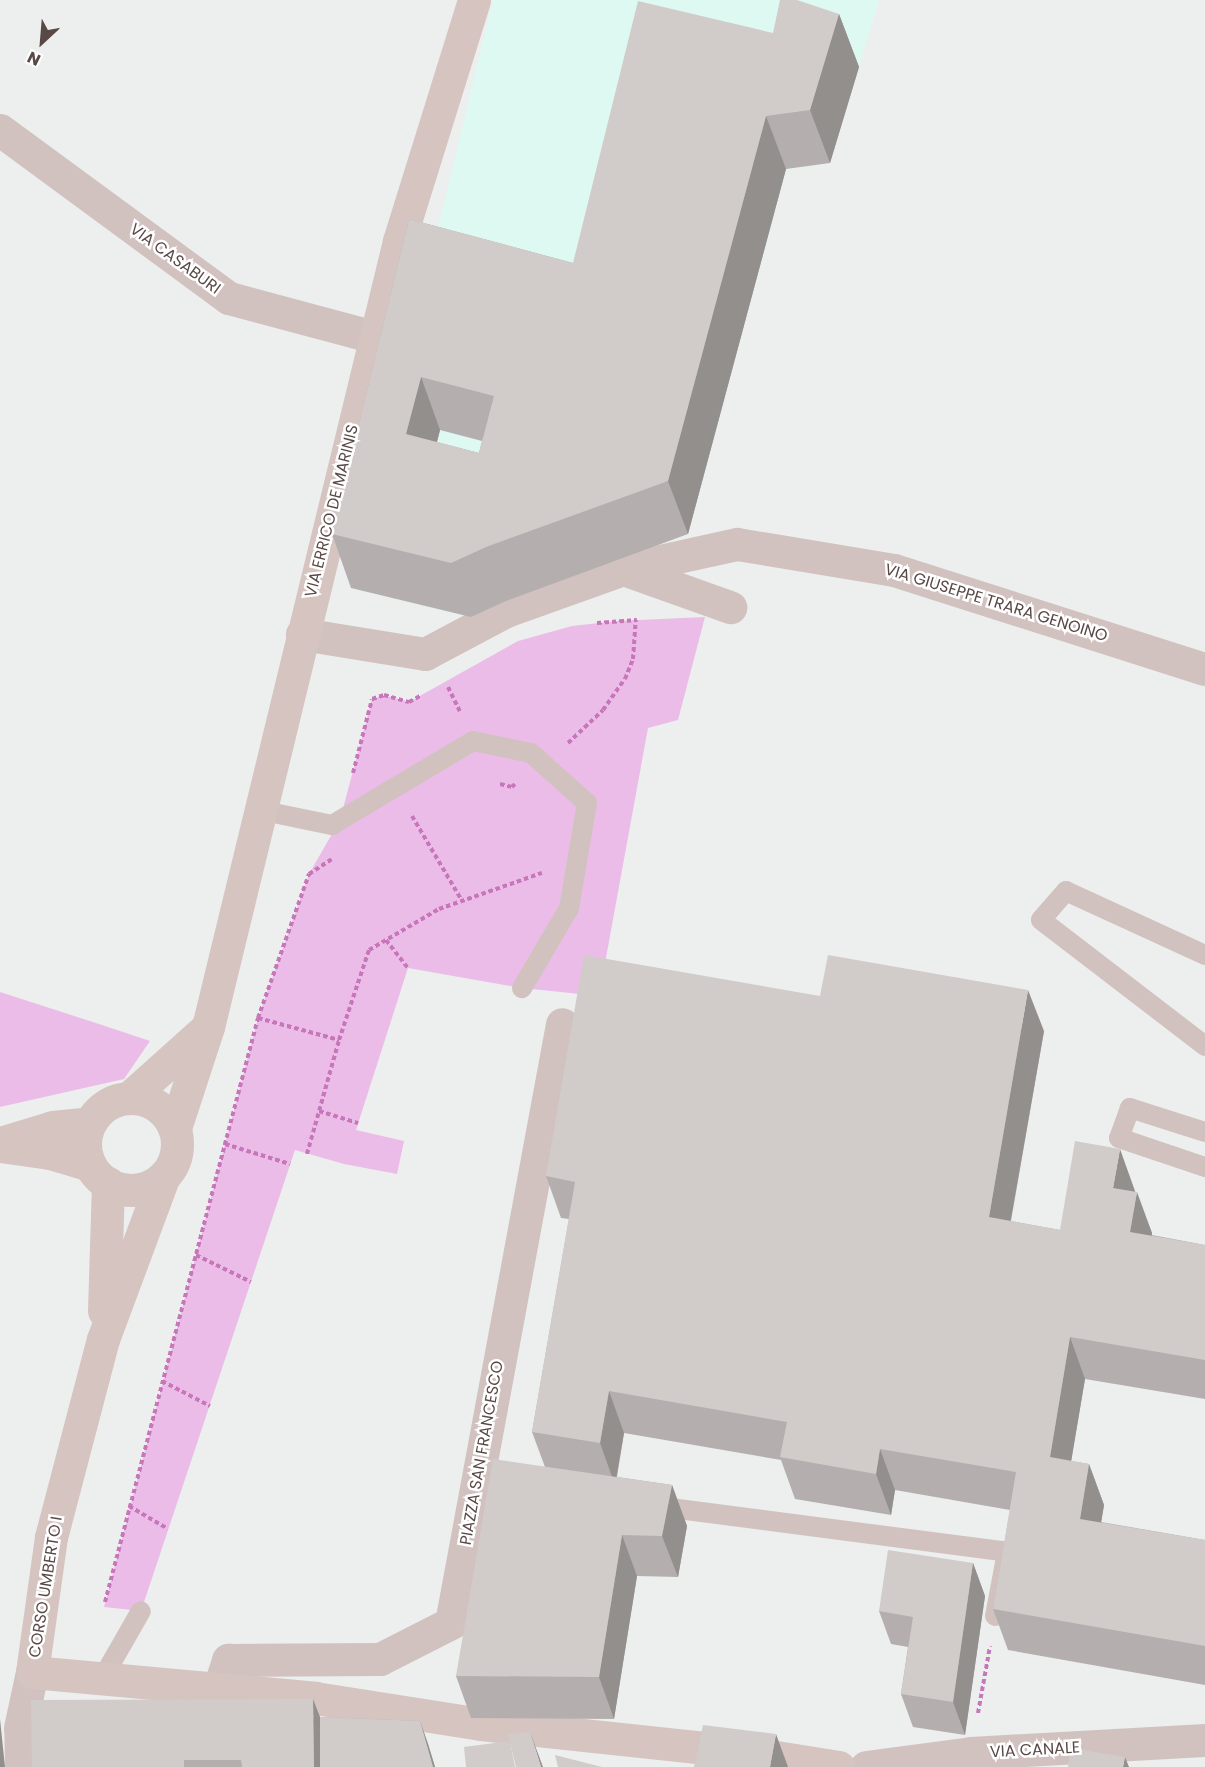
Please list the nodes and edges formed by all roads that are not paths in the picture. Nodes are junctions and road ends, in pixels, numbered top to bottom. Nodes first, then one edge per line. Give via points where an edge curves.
1 (474, 0) edge
2 (0, 130) edge
3 (375, 337) junction
4 (623, 569) junction
5 (730, 608) dead end
6 (302, 634) junction
7 (1205, 669) edge
8 (259, 810) junction
9 (1205, 955) edge
10 (522, 988) dead end
11 (562, 1024) dead end
12 (208, 1027) junction
13 (1205, 1047) edge
14 (130, 1097) junction
15 (90, 1123) junction
16 (175, 1128) junction
17 (1205, 1132) edge
18 (0, 1144) edge
19 (1205, 1167) edge
20 (99, 1174) junction
21 (163, 1178) junction
22 (103, 1339) junction
23 (641, 1505) edge
24 (141, 1611) dead end
25 (995, 1616) edge
26 (32, 1672) junction
27 (102, 1679) junction
28 (218, 1691) junction
29 (1186, 1750) edge
30 (21, 1767) edge
31 (839, 1767) edge
32 (866, 1767) edge

1 - 3 main road, VIA ERRICO DE MARINIS via 404,252
2 - 3 street, VIA CASABURI via 229,298
3 - 6 main road, VIA ERRICO DE MARINIS
4 - 5 street
4 - 6 street, VIA GIUSEPPE TRARA GENOINO via 506,611 425,654
4 - 7 street, VIA GIUSEPPE TRARA GENOINO via 737,544 894,570
6 - 8 main road, VIA ERRICO DE MARINIS
8 - 10 lane via 332,825 473,741 531,753 586,803 569,908
8 - 12 main road, VIA ERRICO DE MARINIS
9 - 13 lane via 1066,891 1041,920
11 - 28 street, PIAZZA SAN FRANCESCO via 488,1485 451,1623 380,1659 228,1660
12 - 14 main road
12 - 16 main road, VIA ERRICO DE MARINIS
14 - 15 main road via 106,1105
14 - 16 main road via 157,1106
15 - 18 main road via 53,1127
15 - 20 main road via 85,1144
16 - 21 main road via 176,1155
17 - 19 lane via 1130,1108 1119,1138
18 - 20 main road via 50,1153
20 - 21 main road via 136,1190
20 - 22 main road, CORSO UMBERTO I
21 - 22 main road, CORSO UMBERTO I
22 - 26 main road, CORSO UMBERTO I via 51,1537
23 - 25 lane via 1006,1552
24 - 27 lane
26 - 27 main road
26 - 30 street, CORSO UMBERTO I via 20,1728
27 - 28 main road
28 - 31 main road via 315,1698 481,1724 745,1752
29 - 32 street, VIA CANALE via 971,1752

